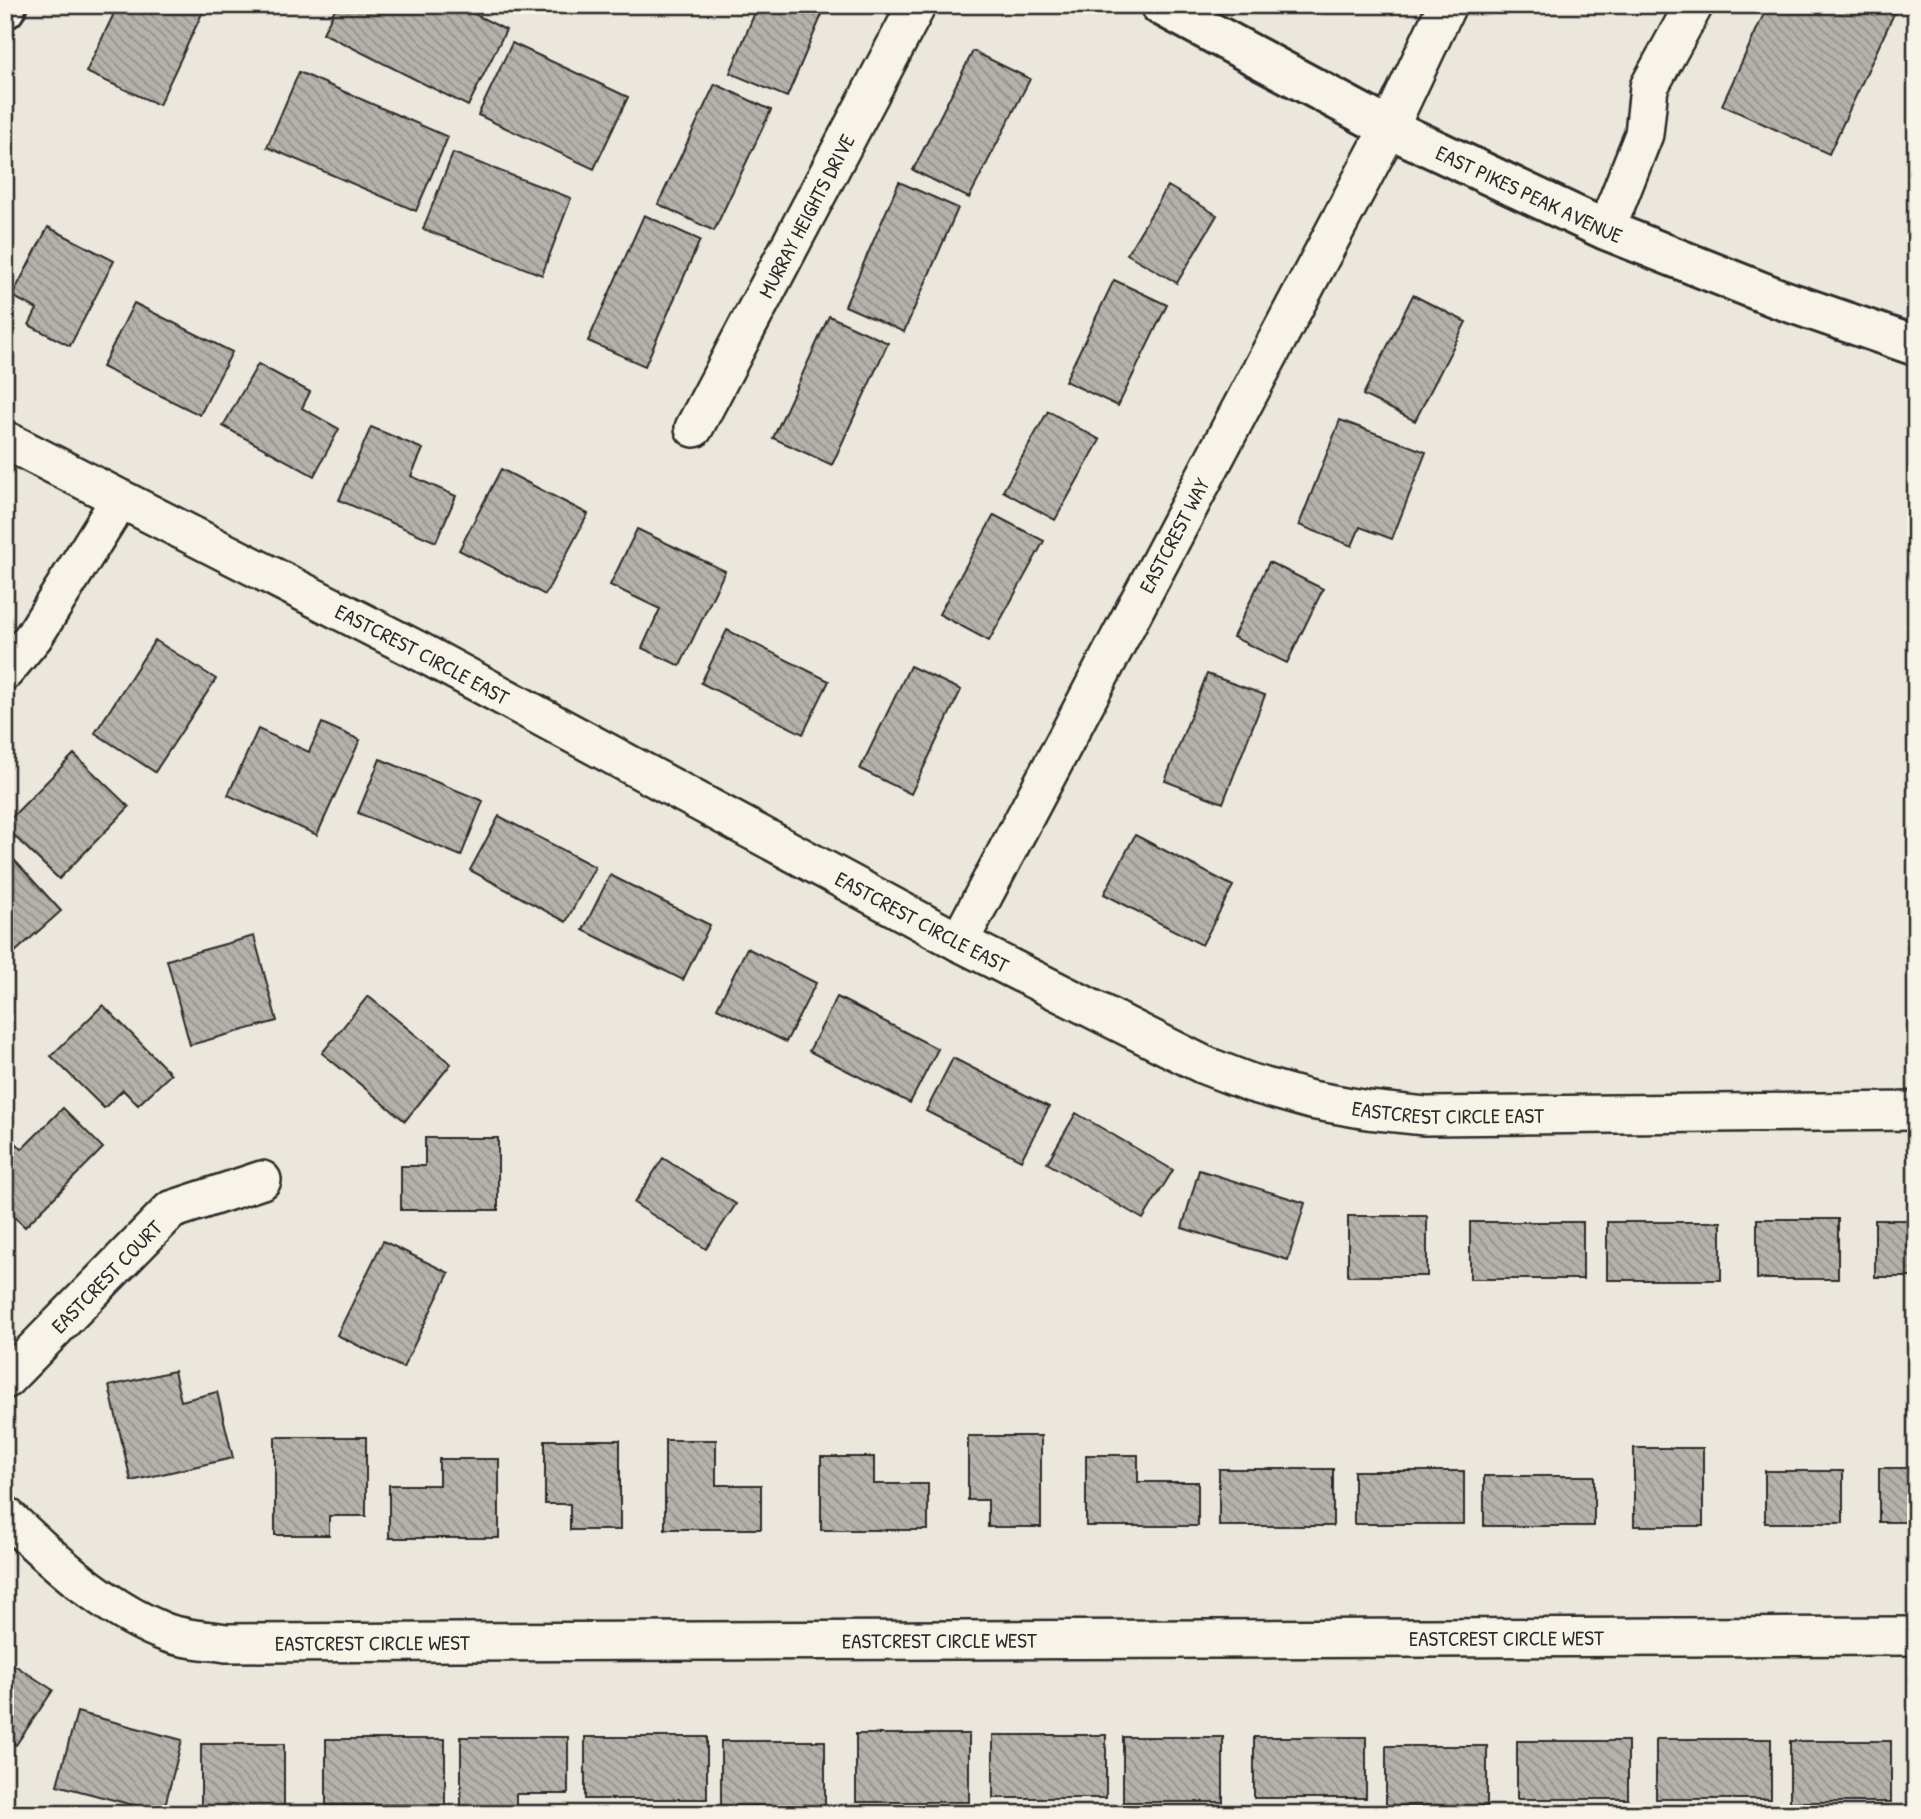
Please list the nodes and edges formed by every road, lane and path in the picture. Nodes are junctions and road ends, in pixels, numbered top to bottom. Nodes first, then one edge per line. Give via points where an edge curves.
1 (917, 5) edge
2 (1160, 5) edge
3 (1447, 5) edge
4 (1694, 5) edge
5 (1389, 128) junction
6 (1606, 230) junction
7 (1916, 346) edge
8 (694, 428) dead end
9 (5, 440) edge
10 (120, 499) junction
11 (5, 671) edge
12 (959, 942) junction
13 (1916, 1111) edge
14 (262, 1180) dead end
15 (5, 1380) edge
16 (5, 1515) edge
17 (1916, 1636) edge

1 - 8 street, MURRAY HEIGHTS DRIVE
2 - 5 street, EAST PIKES PEAK AVENUE
3 - 5 street, EASTCREST WAY
4 - 6 street via 1649,86 1644,134
5 - 6 street, EAST PIKES PEAK AVENUE
5 - 12 street, EASTCREST WAY
6 - 7 street, EAST PIKES PEAK AVENUE via 1777,298
9 - 10 street, EASTCREST CIRCLE EAST
10 - 11 street via 34,636
10 - 12 street, EASTCREST CIRCLE EAST via 419,650
12 - 13 street, EASTCREST CIRCLE EAST via 1203,1065 1251,1083 1334,1104 1425,1116
14 - 15 street, EASTCREST COURT via 171,1210
16 - 17 street, EASTCREST CIRCLE WEST via 109,1604 164,1632 226,1643

